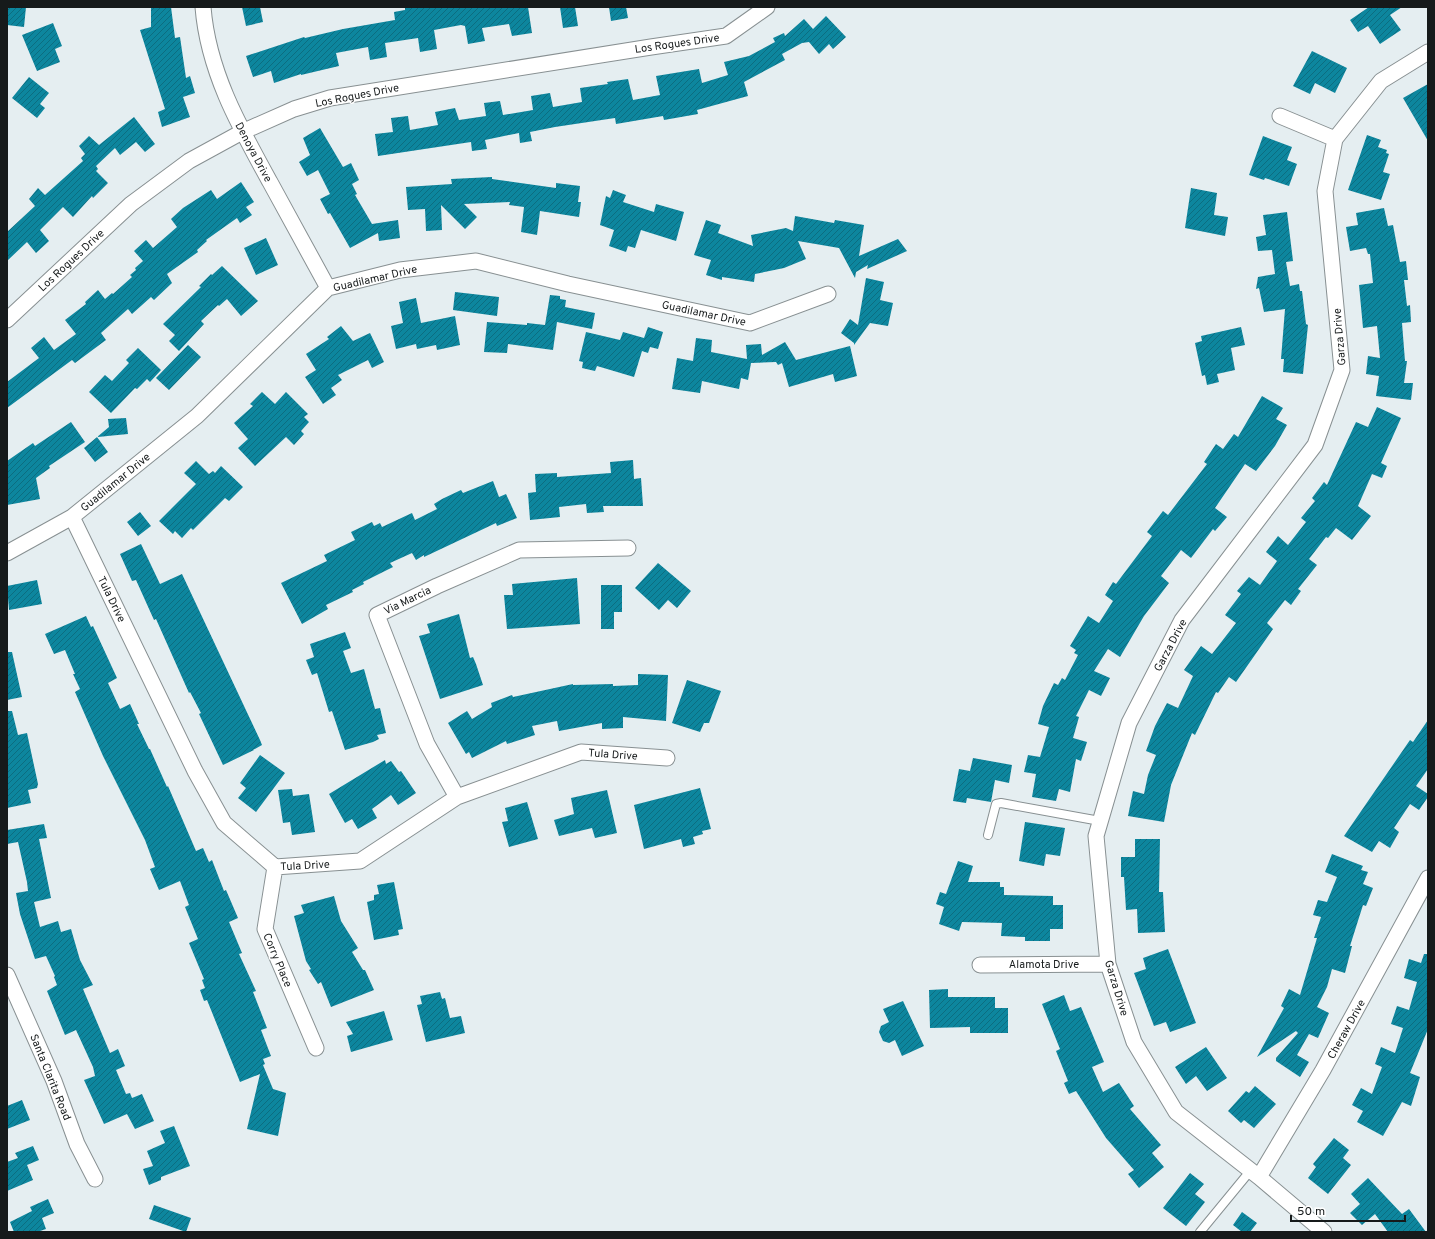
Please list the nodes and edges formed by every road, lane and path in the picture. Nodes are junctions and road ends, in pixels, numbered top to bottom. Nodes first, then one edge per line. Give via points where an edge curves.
1 (203, 7) edge
2 (767, 7) edge
3 (1428, 52) edge
4 (1280, 116) dead end
5 (242, 132) junction
6 (1335, 139) junction
7 (328, 288) junction
8 (828, 294) dead end
9 (7, 320) edge
10 (72, 517) junction
11 (628, 548) dead end
12 (7, 554) edge
13 (667, 758) dead end
14 (457, 797) junction
15 (1100, 821) junction
16 (988, 835) dead end
17 (276, 867) junction
18 (1428, 878) edge
19 (1108, 964) junction
20 (980, 965) dead end
21 (7, 975) edge
22 (316, 1048) dead end
23 (1255, 1174) junction
24 (95, 1178) dead end
25 (1200, 1232) edge
26 (1324, 1232) edge

1 - 5 street, Denoya Drive via 205,30 215,71
2 - 5 street, Los Rogues Drive via 726,36 330,98 294,109
3 - 6 street, Garza Drive via 1381,81
4 - 6 street
5 - 7 street, Denoya Drive
5 - 9 street, Los Rogues Drive via 189,161 131,204
6 - 15 street, Garza Drive via 1325,191 1342,370 1314,445 1182,620 1129,723
7 - 8 street, Guadilamar Drive via 400,270 476,261 568,284 750,323
7 - 10 street, Guadilamar Drive via 197,416
10 - 12 street, Guadilamar Drive
10 - 17 street, Tula Drive via 195,771 224,823
11 - 14 street, Via Marcia via 519,550 378,615 427,744
13 - 14 street, Tula Drive via 581,752
14 - 17 street, Tula Drive via 360,861
15 - 16 lane via 1001,802 996,804
15 - 19 street, Garza Drive via 1096,836
17 - 22 street, Corry Place via 264,930
18 - 23 street, Cheraw Drive via 1323,1070
19 - 20 street, Alamota Drive
19 - 23 street, Garza Drive via 1134,1042 1176,1112
21 - 24 street, Santa Clarita Road via 54,1081 77,1144
23 - 25 lane
23 - 26 street, Garza Drive

